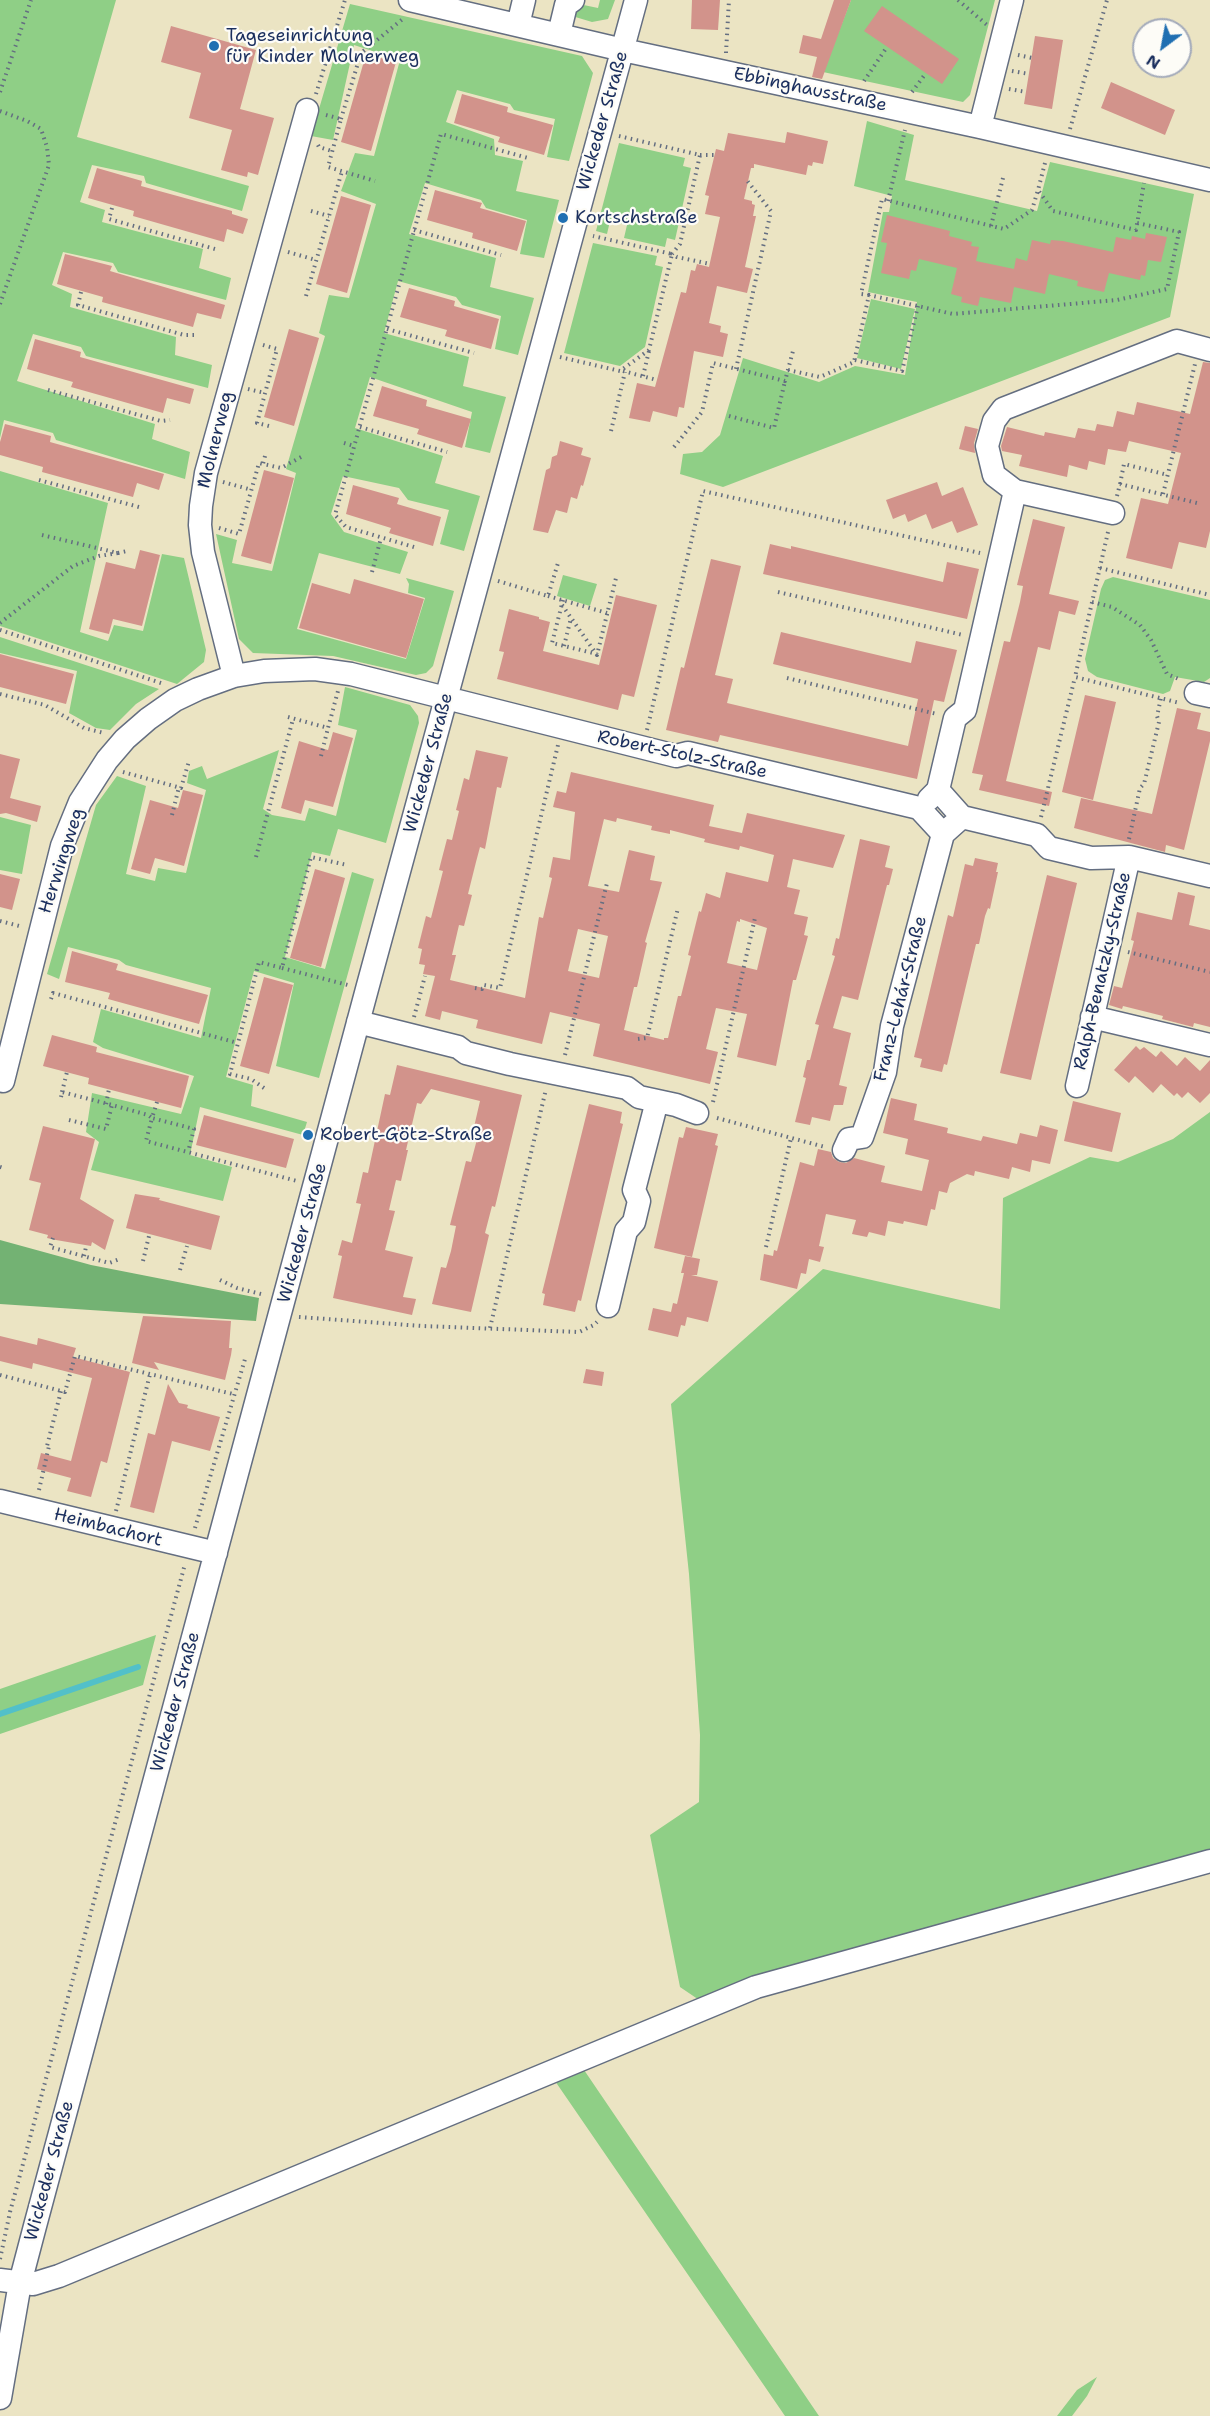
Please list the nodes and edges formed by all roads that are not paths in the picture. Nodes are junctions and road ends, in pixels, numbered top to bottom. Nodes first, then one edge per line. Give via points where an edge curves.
1 (524, 0) edge
2 (573, 0) edge
3 (636, 0) edge
4 (1012, 0) edge
5 (411, 6) edge
6 (518, 25) junction
7 (559, 34) junction
8 (623, 50) junction
9 (307, 110) road end
10 (980, 127) junction
11 (1210, 180) edge
12 (1204, 349) edge
13 (1015, 491) junction
14 (1113, 513) road end
15 (234, 676) junction
16 (447, 699) junction
17 (938, 790) junction
18 (919, 808) junction
19 (962, 817) junction
20 (943, 834) junction
21 (1129, 857) junction
22 (1210, 876) edge
23 (1092, 1017) junction
24 (358, 1022) junction
25 (1210, 1045) edge
26 (0, 1080) edge
27 (1077, 1086) dead end
28 (657, 1101) junction
29 (697, 1113) dead end
30 (843, 1150) road end
31 (608, 1306) road end
32 (0, 1501) edge
33 (216, 1553) junction
34 (1210, 1861) edge
35 (10, 2282) edge
36 (0, 2398) edge

1 - 6 street
2 - 7 street via 566,5
3 - 8 street, Wickeder Straße
4 - 10 street
5 - 6 street, Ebbinghausstraße
6 - 7 street, Ebbinghausstraße
7 - 8 street, Ebbinghausstraße
8 - 10 street, Ebbinghausstraße
8 - 16 street, Wickeder Straße
9 - 15 street, Molnerweg via 206,473 201,506 203,552
10 - 11 street, Ebbinghausstraße
12 - 13 street via 1177,341 1003,408 994,421 987,446 994,475
13 - 14 street
13 - 17 street via 965,710 955,718
15 - 16 street, Herwingweg via 315,669 351,674
15 - 26 street, Herwingweg via 175,700 148,719 118,746 96,774 74,812 62,846 3,1081
16 - 18 street, Robert-Stolz-Straße via 676,756 688,753
16 - 24 street, Wickeder Straße
17 - 18 street
17 - 19 street
18 - 20 street
19 - 20 street
19 - 21 street via 1037,835 1049,848 1091,858
20 - 30 street, Franz-Lehár-Straße via 892,1026 885,1072 862,1137 849,1139
21 - 22 street
21 - 23 street, Ralph-Benatzky-Straße
23 - 25 street
23 - 27 street, Ralph-Benatzky-Straße
24 - 28 street via 458,1047 466,1053 627,1088 639,1098
24 - 33 street, Wickeder Straße
28 - 29 street
28 - 31 street via 634,1190 639,1201 634,1222 626,1231
32 - 33 street, Heimbachort
33 - 35 street, Wickeder Straße
34 - 35 street via 756,1987 59,2276 33,2284
35 - 36 street, Wickeder Straße

